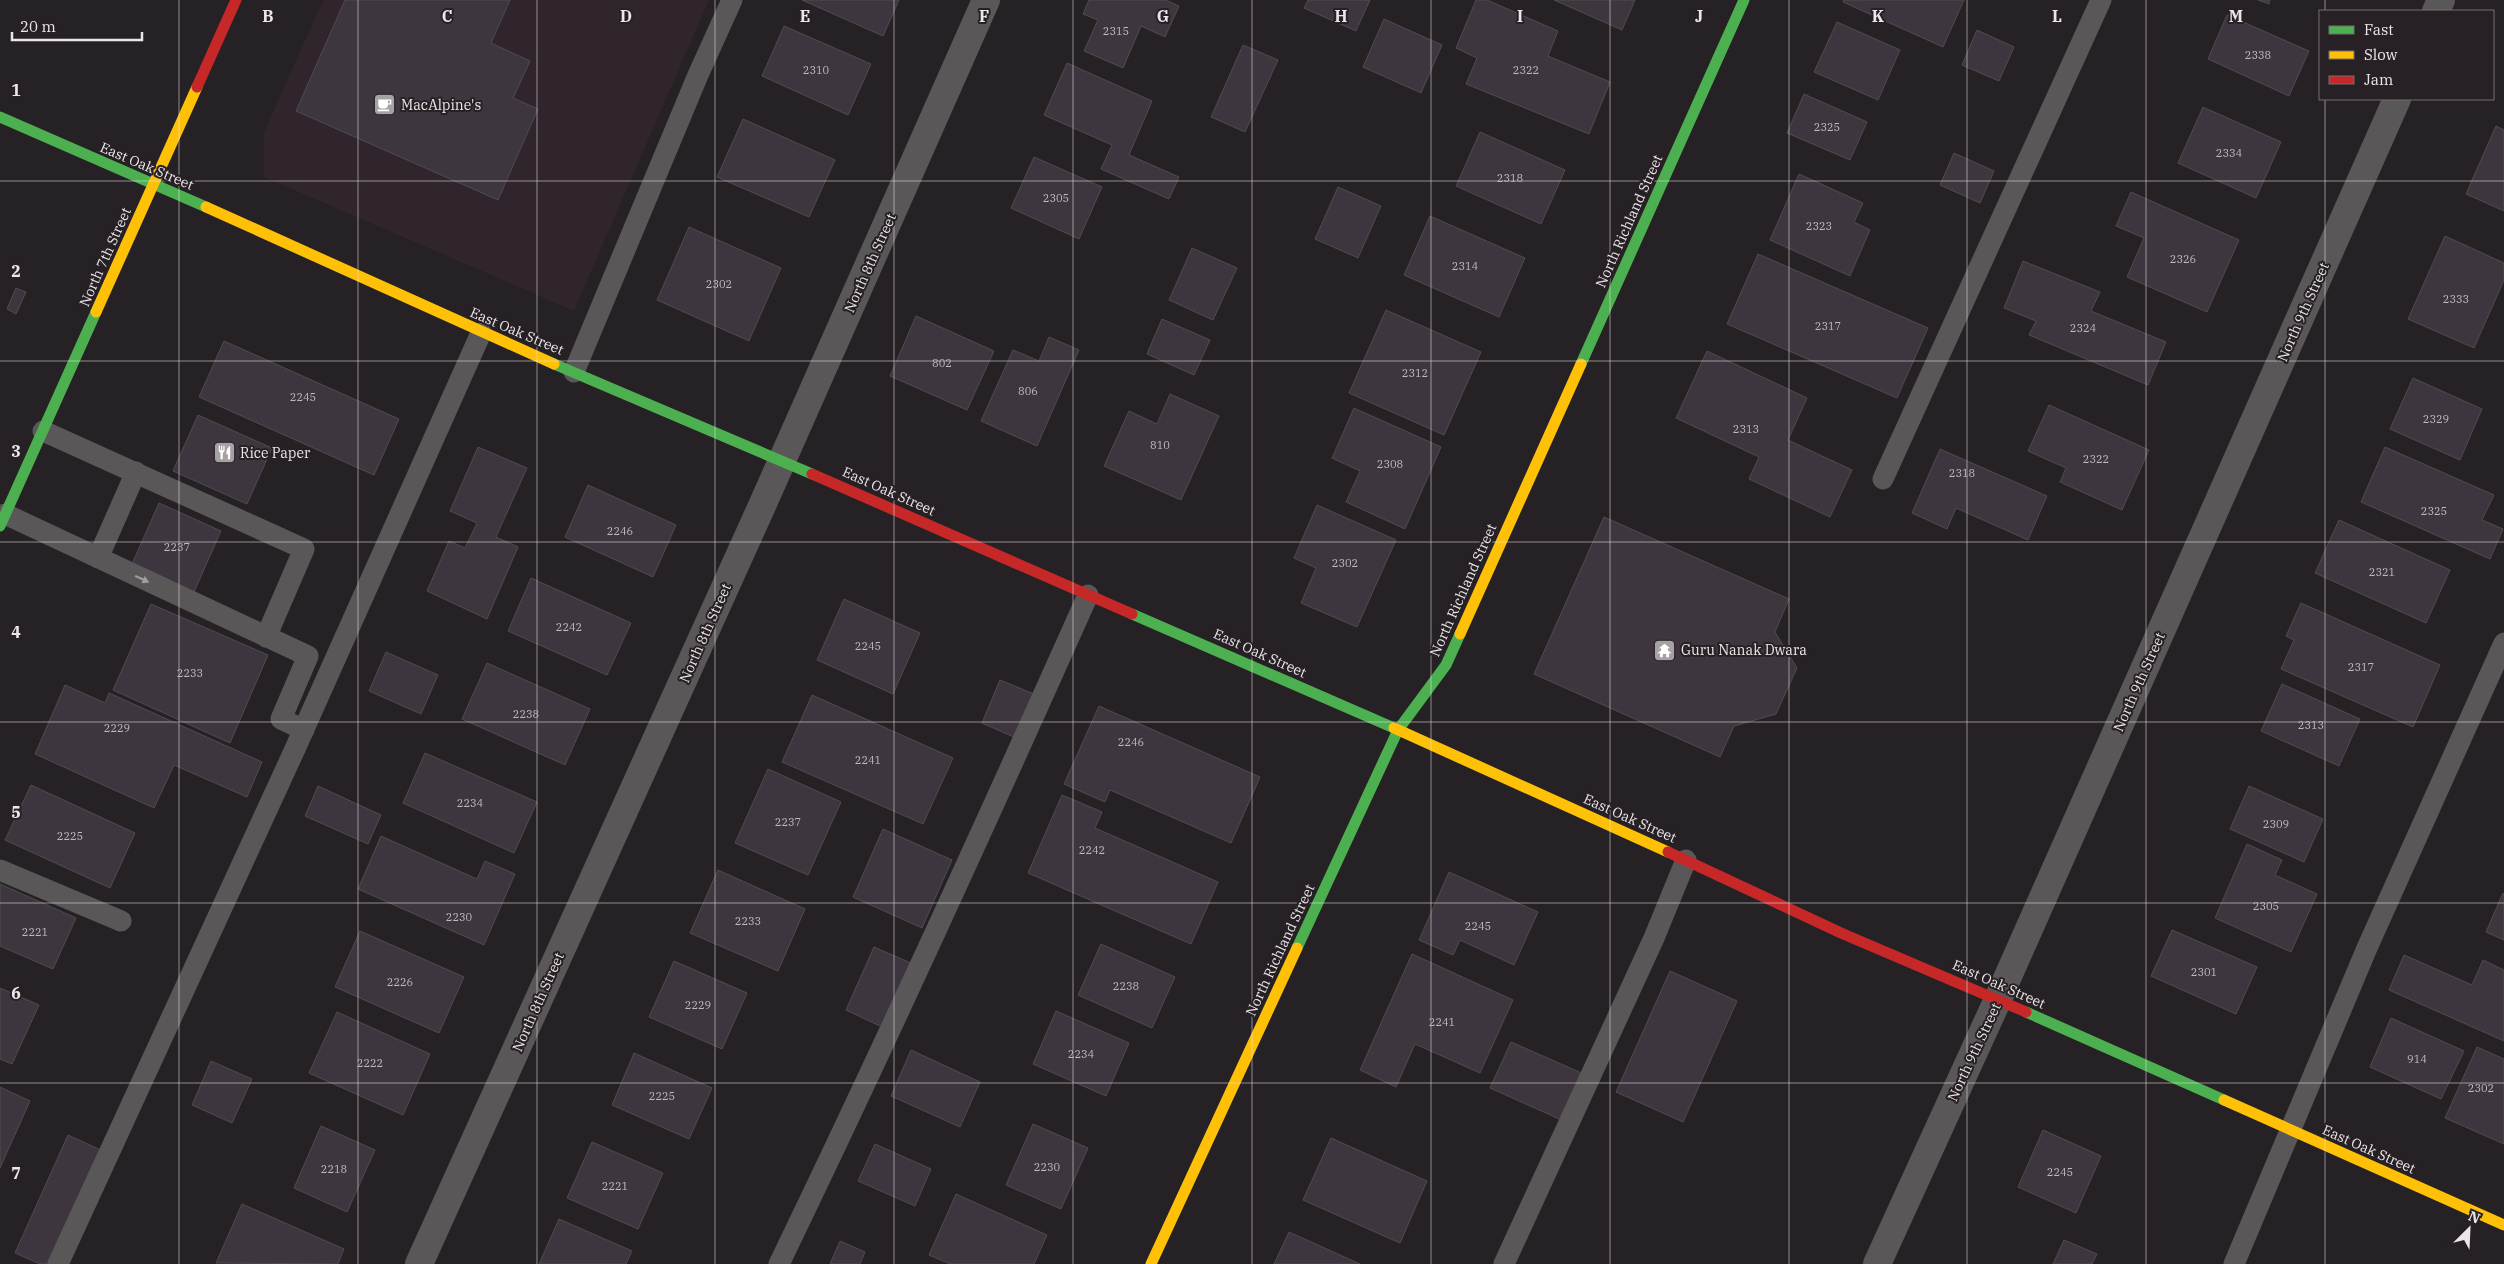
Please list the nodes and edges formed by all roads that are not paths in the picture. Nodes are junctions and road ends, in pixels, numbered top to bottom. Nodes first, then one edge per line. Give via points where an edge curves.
1 (236, 0) edge
2 (732, 0) edge
3 (986, 0) edge
4 (1744, 0) edge
5 (2101, 0) edge
6 (2398, 100) edge
7 (0, 117) edge
8 (153, 185) junction
9 (481, 333) junction
10 (574, 372) junction
11 (43, 431) junction
12 (782, 461) junction
13 (136, 472) junction
14 (1883, 479) dead end
15 (3, 520) edge
16 (98, 558) junction
17 (1088, 595) junction
18 (266, 637) junction
19 (2504, 643) edge
20 (304, 730) junction
21 (1398, 730) junction
22 (1686, 860) junction
23 (0, 870) edge
24 (121, 921) dead end
25 (1998, 999) junction
26 (2292, 1131) junction
27 (2504, 1225) edge
28 (58, 1264) edge
29 (419, 1264) edge
30 (779, 1264) edge
31 (1152, 1264) edge
32 (1504, 1264) edge
33 (1877, 1264) edge
34 (2234, 1264) edge

1 - 8 street, North 7th Street
2 - 10 lane
3 - 12 street, North 8th Street
4 - 21 street, North Richland Street via 1446,665
5 - 14 lane
6 - 25 street, North 9th Street
7 - 8 street, East Oak Street
8 - 9 street, East Oak Street
8 - 11 street, North 7th Street
9 - 10 street, East Oak Street
9 - 20 lane
10 - 12 street, East Oak Street
11 - 13 lane
11 - 15 street, North 7th Street
12 - 17 street, East Oak Street
12 - 29 street, North 8th Street
13 - 16 lane
13 - 18 lane via 304,549
15 - 16 lane
16 -> 18 lane
17 - 21 street, East Oak Street
17 - 30 lane via 1010,771
18 - 20 lane via 308,656 281,719
19 - 26 lane via 2368,948
20 - 28 lane
21 - 22 street, East Oak Street
21 - 31 street, North Richland Street
22 - 25 street, East Oak Street via 1841,933
22 - 32 lane
23 - 24 lane
25 - 26 street, East Oak Street
25 - 33 street, North 9th Street
26 - 27 street, East Oak Street
26 - 34 lane

